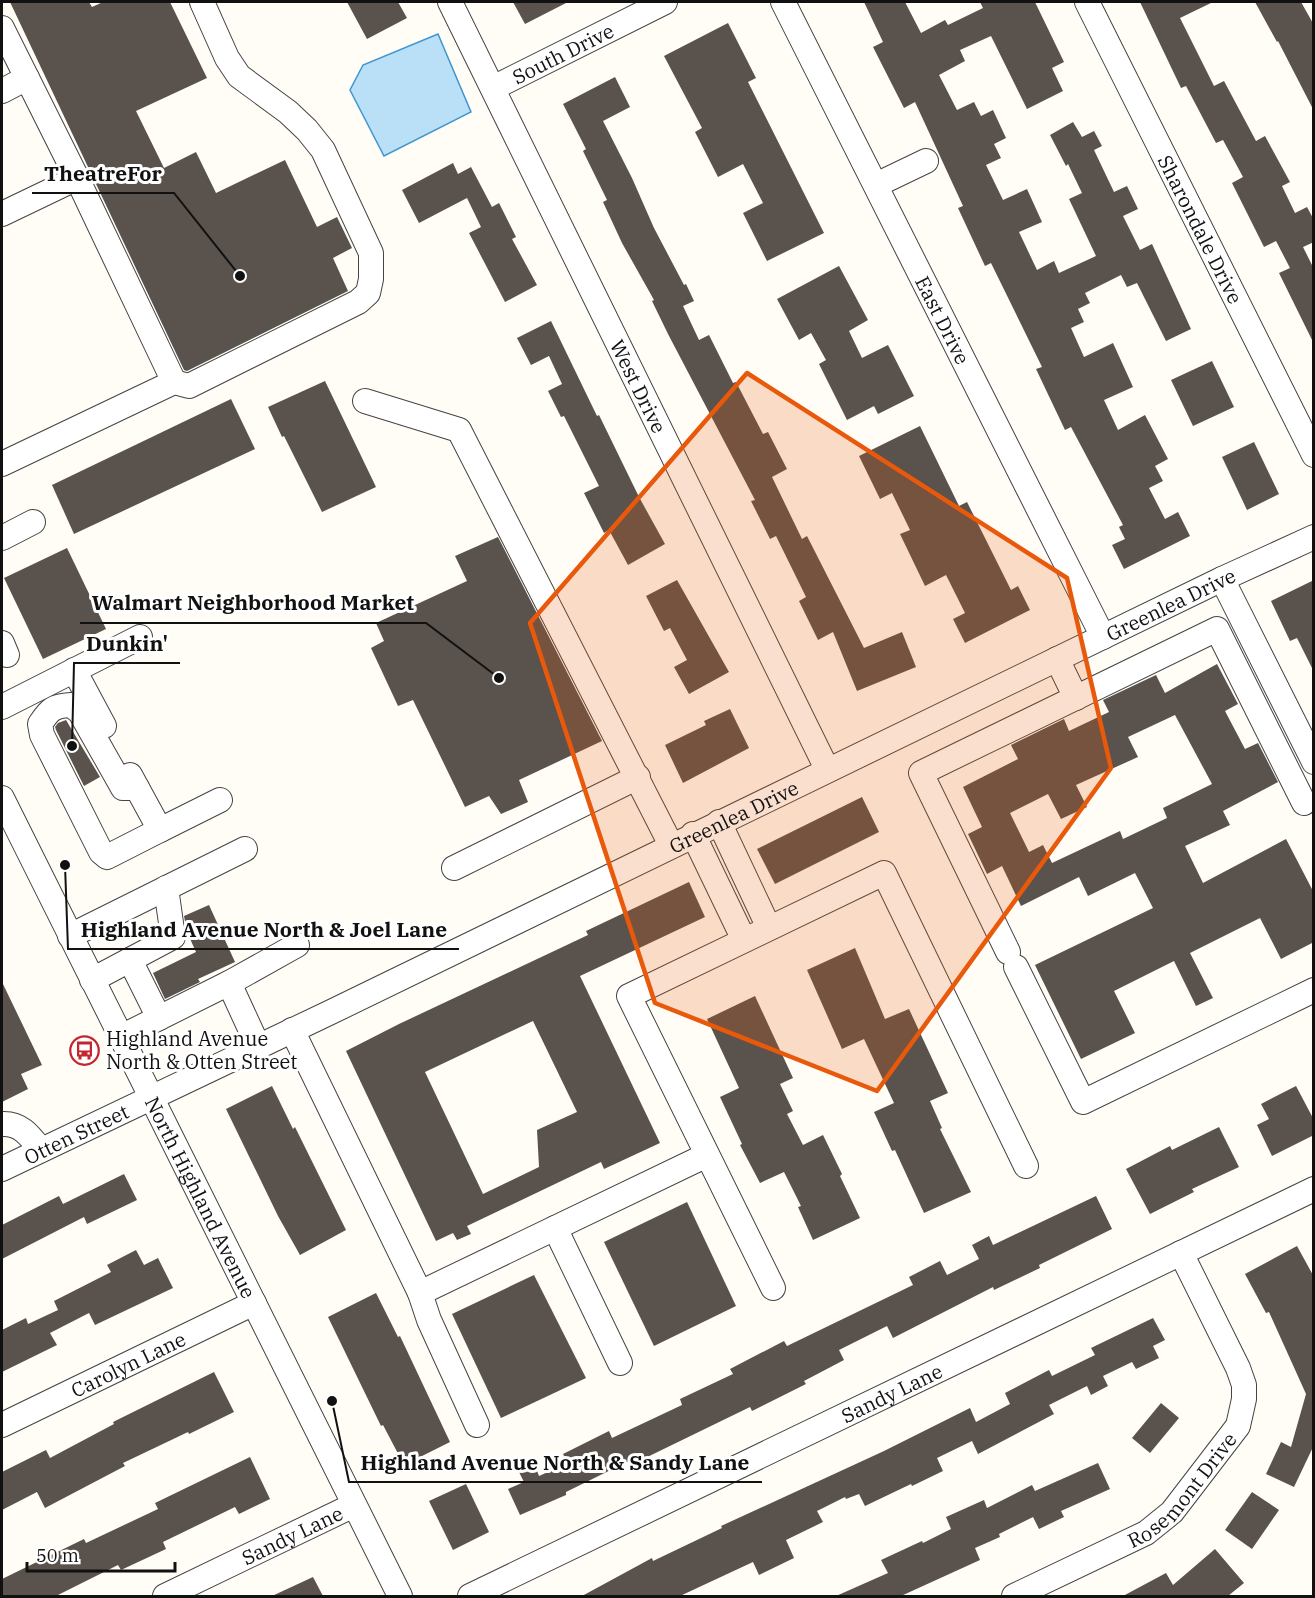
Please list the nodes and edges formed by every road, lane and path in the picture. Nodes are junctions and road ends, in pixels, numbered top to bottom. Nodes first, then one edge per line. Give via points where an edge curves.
1 (202, 2) edge
2 (450, 2) edge
3 (665, 2) edge
4 (783, 2) edge
5 (1087, 2) edge
6 (2, 28) edge
7 (27, 78) junction
8 (493, 88) junction
9 (2, 91) edge
10 (926, 161) dead end
11 (77, 178) junction
12 (876, 185) junction
13 (2, 214) edge
14 (174, 382) junction
15 (364, 401) dead end
16 (1314, 455) edge
17 (2, 464) edge
18 (33, 522) dead end
19 (1314, 537) edge
20 (2, 538) edge
21 (1222, 579) junction
22 (140, 637) dead end
23 (1103, 637) junction
24 (1057, 659) junction
25 (74, 670) junction
26 (1076, 698) junction
27 (2, 707) edge
28 (1314, 762) edge
29 (827, 770) junction
30 (638, 777) junction
31 (137, 788) junction
32 (2, 798) edge
33 (220, 800) dead end
34 (1304, 803) dead end
35 (719, 822) junction
36 (160, 830) junction
37 (693, 834) junction
38 (671, 845) junction
39 (245, 849) dead end
40 (454, 868) dead end
41 (166, 888) junction
42 (769, 928) junction
43 (70, 936) junction
44 (744, 940) junction
45 (297, 945) dead end
46 (130, 960) junction
47 (92, 980) junction
48 (229, 983) junction
49 (1314, 990) edge
50 (159, 1018) junction
51 (292, 1030) junction
52 (121, 1037) junction
53 (258, 1046) junction
54 (152, 1097) junction
55 (2, 1124) edge
56 (41, 1150) junction
57 (707, 1155) junction
58 (1026, 1166) dead end
59 (2, 1169) edge
60 (1314, 1189) edge
61 (555, 1228) junction
62 (1181, 1253) junction
63 (773, 1288) dead end
64 (420, 1293) junction
65 (254, 1303) junction
66 (620, 1363) dead end
67 (2, 1425) edge
68 (477, 1425) dead end
69 (354, 1505) junction
70 (165, 1596) edge
71 (400, 1596) edge
72 (470, 1596) edge
73 (1014, 1596) edge

1 - 14 street via 239,76 288,112 322,150 371,253 371,279 368,293 358,302 189,386
2 - 8 street, West Drive
3 - 8 street, South Drive
4 - 12 street, East Drive
5 - 16 street, Sharondale Drive
6 - 7 street
7 - 9 street
7 - 11 street
8 - 29 street, West Drive
10 - 12 street
11 - 13 street
11 - 14 street
12 - 23 street, East Drive
14 - 17 street
15 - 30 street via 459,430
18 - 20 street
19 - 21 street, Greenlea Drive
21 - 23 street, Greenlea Drive
21 - 28 street
22 - 25 street
23 - 24 street, Greenlea Drive
24 - 26 street
24 - 29 street, Greenlea Drive
25 - 27 street
25 - 31 street
26 - 34 street via 1217,629
26 - 49 street via 921,773 1083,1102
29 - 35 street, Greenlea Drive
30 - 38 street
30 - 40 street
31 - 36 street
31 - 36 street via 123,788 80,712 71,705 49,710 40,724 42,735 101,852 107,857
32 - 43 street, North Highland Avenue
33 - 36 street
35 - 37 street, Greenlea Drive
35 - 42 street
37 - 38 street, Greenlea Drive
37 - 44 street
38 - 51 street, Greenlea Drive
39 - 41 street
41 - 43 street
41 - 46 street via 173,937
42 - 44 street
42 - 58 street via 884,873
43 - 47 street, North Highland Avenue
44 - 57 street via 629,996
45 - 48 street
46 - 47 street
46 - 50 street
47 - 52 street, North Highland Avenue
48 - 50 street
48 - 53 street
50 - 52 street
51 - 53 street, Greenlea Drive
51 - 64 street
52 - 54 street, North Highland Avenue
53 - 54 street, Greenlea Drive
54 - 56 street, Otten Street
54 - 65 street, North Highland Avenue
55 - 56 street via 25,1131
56 - 59 street, Otten Street
57 - 61 street
57 - 63 street
60 - 62 street, Sandy Lane
61 - 64 street
61 - 66 street
62 - 72 street, Sandy Lane
62 - 73 street, Rosemont Drive via 1244,1385 1238,1426 1172,1512 1146,1533
64 - 68 street
65 - 67 street, Carolyn Lane
65 - 69 street, North Highland Avenue
69 - 70 street, Sandy Lane
69 - 71 street, North Highland Avenue

